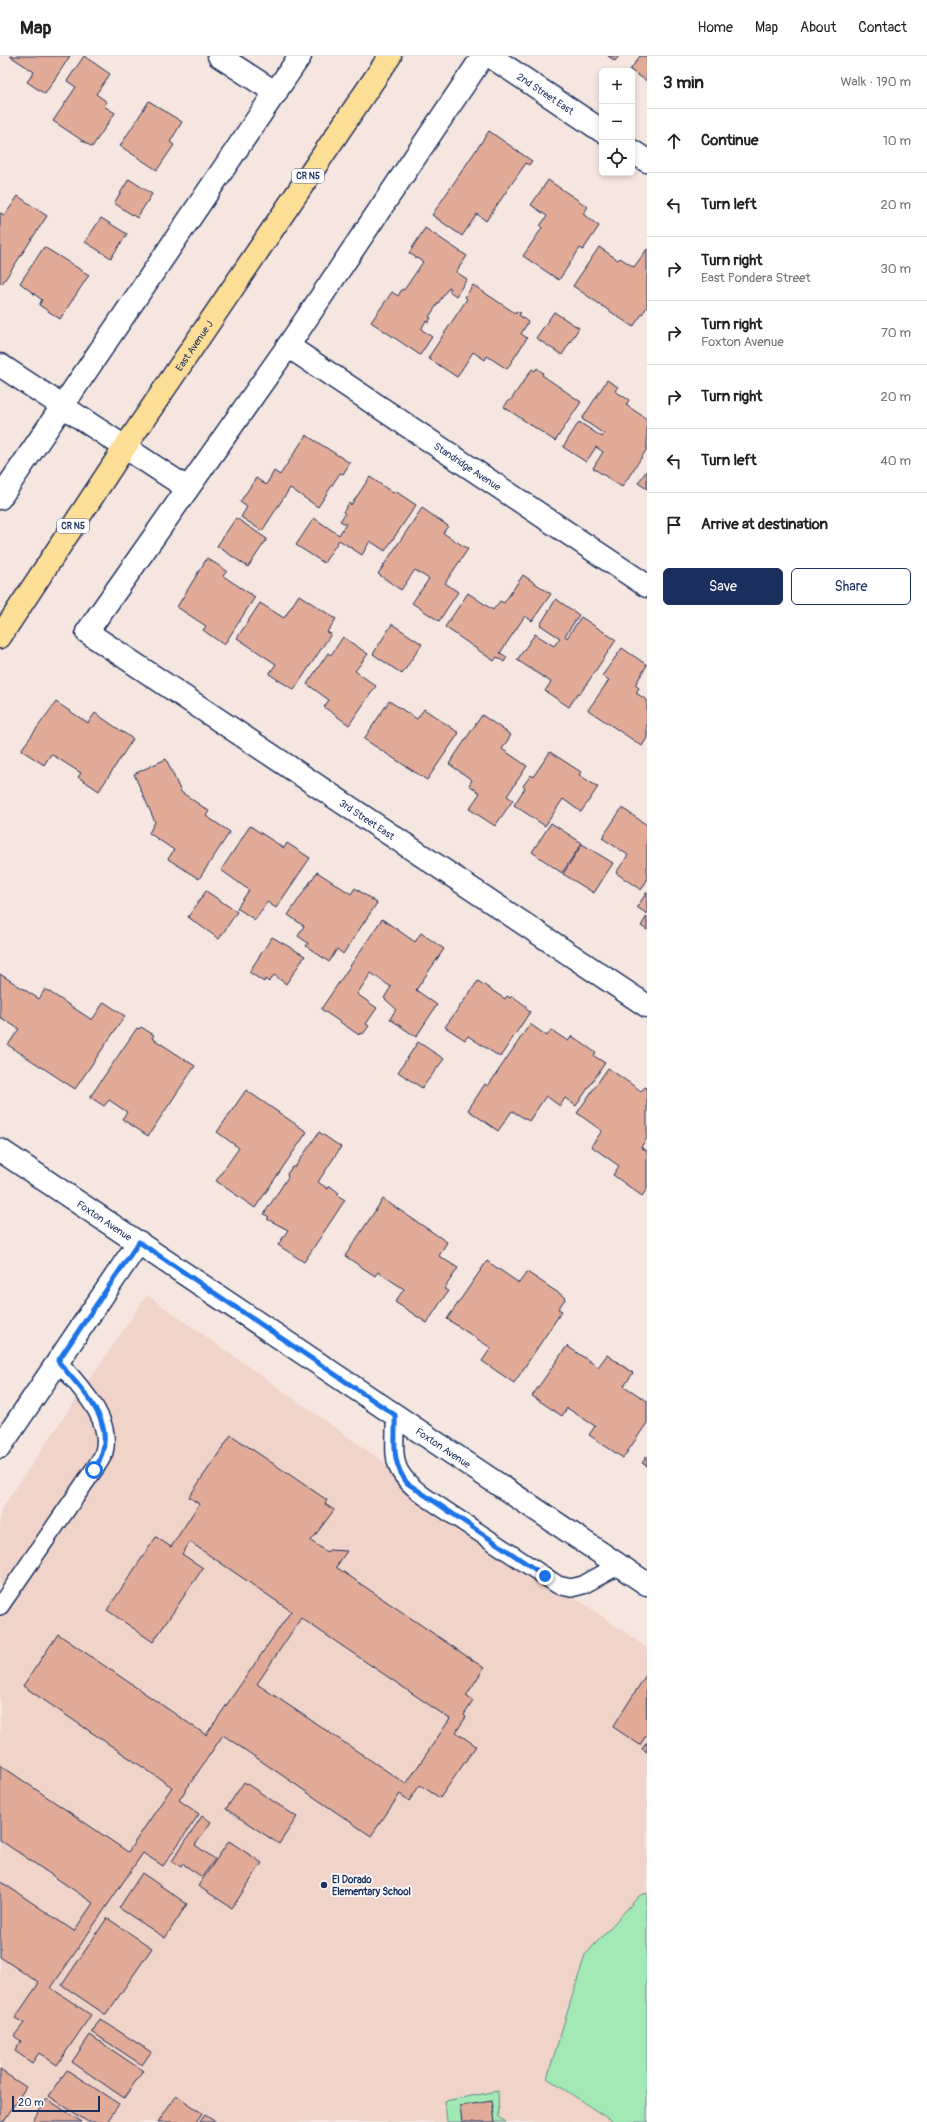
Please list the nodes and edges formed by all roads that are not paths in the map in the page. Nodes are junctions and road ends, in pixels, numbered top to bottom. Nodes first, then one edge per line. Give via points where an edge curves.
1 (219, 56) edge
2 (300, 56) edge
3 (390, 56) edge
4 (483, 56) edge
5 (490, 56) edge
6 (276, 93) junction
7 (599, 129) edge
8 (635, 153) edge
9 (647, 161) edge
10 (288, 346) junction
11 (0, 365) edge
12 (61, 405) junction
13 (125, 447) junction
14 (187, 488) junction
15 (0, 498) edge
16 (647, 586) edge
17 (0, 637) edge
18 (647, 1006) edge
19 (0, 1150) edge
20 (139, 1242) junction
21 (58, 1361) junction
22 (395, 1415) junction
23 (0, 1447) edge
24 (619, 1565) junction
25 (647, 1584) edge
26 (0, 1606) edge

1 - 6 street
2 - 6 street
3 - 13 main road, East Avenue J / CR N5
4 - 10 street
5 - 7 street, 2nd Street East
6 - 12 street
8 - 9 street
10 - 14 street
10 - 16 street, Standridge Avenue
11 - 12 street
12 - 13 street
12 - 15 street
13 - 14 street
13 - 17 main road, East Avenue J / CR N5
14 - 18 street, 3rd Street East via 87,632
19 - 20 street, Foxton Avenue
20 - 21 street
20 - 22 street, Foxton Avenue
21 - 23 street
21 - 26 lane via 97,1411 103,1426 104,1452 97,1466
22 - 24 street, Foxton Avenue
22 - 24 lane via 395,1458 398,1471 407,1483 424,1496 558,1585 571,1588 583,1585
24 - 25 street, Foxton Avenue

